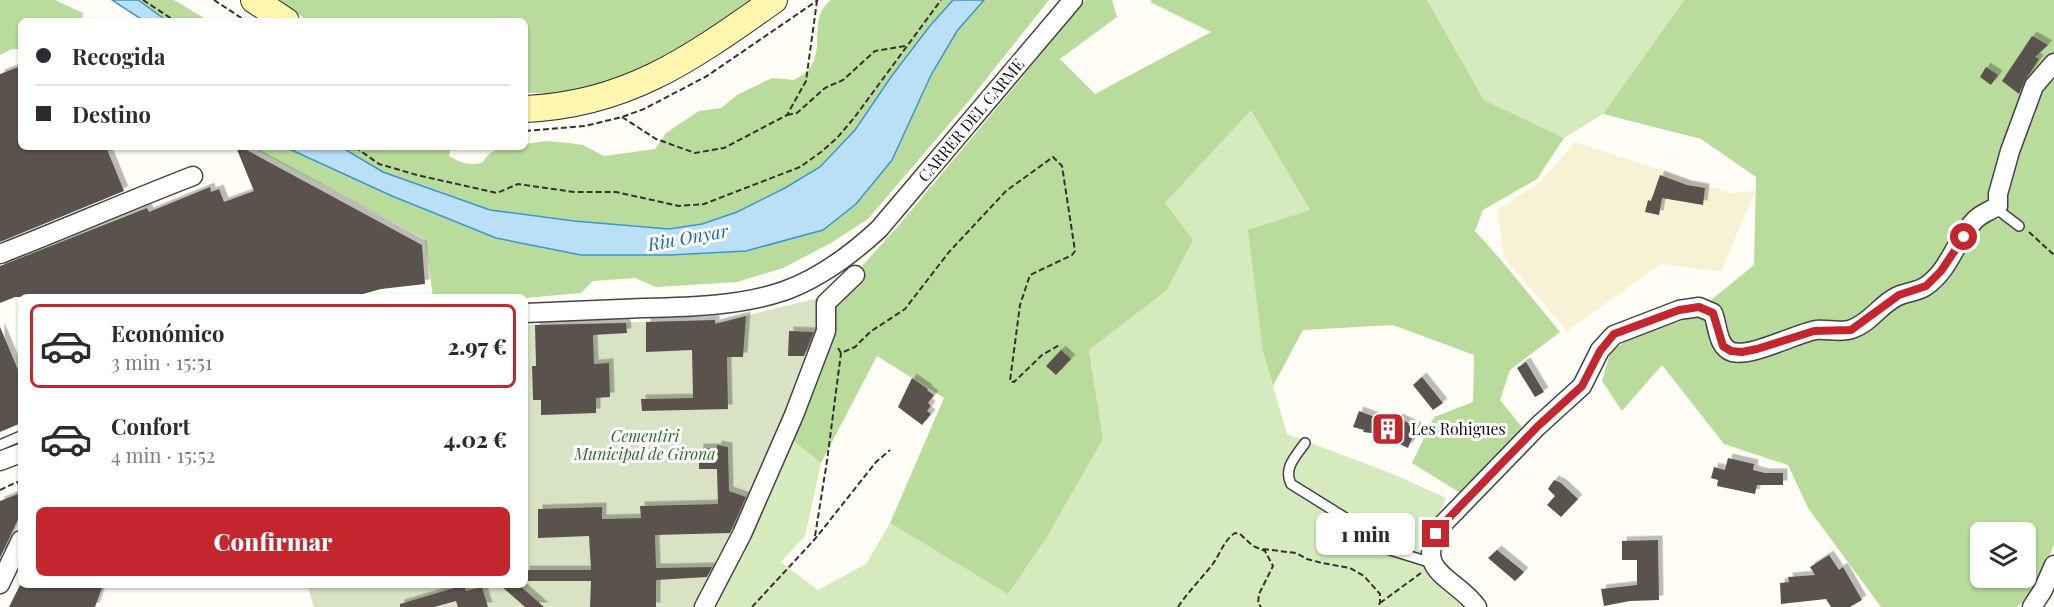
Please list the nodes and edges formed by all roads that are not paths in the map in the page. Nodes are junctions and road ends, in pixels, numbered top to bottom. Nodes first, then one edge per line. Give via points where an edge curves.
1 (254, 0) edge
2 (774, 0) edge
3 (1073, 0) edge
4 (281, 18) edge
5 (2054, 63) edge
6 (528, 109) edge
7 (193, 176) dead end
8 (1998, 206) junction
9 (2019, 226) road end
10 (0, 255) edge
11 (855, 275) dead end
12 (528, 313) edge
13 (18, 437) edge
14 (1305, 443) dead end
15 (0, 445) edge
16 (18, 454) edge
17 (0, 461) edge
18 (18, 546) edge
19 (2054, 565) edge
20 (1434, 566) junction
21 (0, 584) edge
22 (704, 607) edge
23 (1477, 607) edge
24 (2032, 607) edge

1 - 4 main road
2 - 6 main road via 685,61 631,88 587,102
3 - 12 street, CARRER DEL CARME via 888,218 867,240 812,279 743,301
5 - 8 street via 2034,86 2001,183
7 - 10 street
8 - 9 lane
8 - 20 street via 1973,222 1941,271 1926,286 1899,295 1851,330 1814,331 1757,349 1731,351 1723,346 1713,313 1699,307 1679,310 1614,334 1600,351 1582,386 1442,525 1432,542
11 - 22 street via 826,303 825,332 794,415 747,523
13 - 15 lane
14 - 20 lane via 1289,468 1291,484 1352,522 1384,548
16 - 17 street
18 - 21 street
19 - 24 street
20 - 23 street

